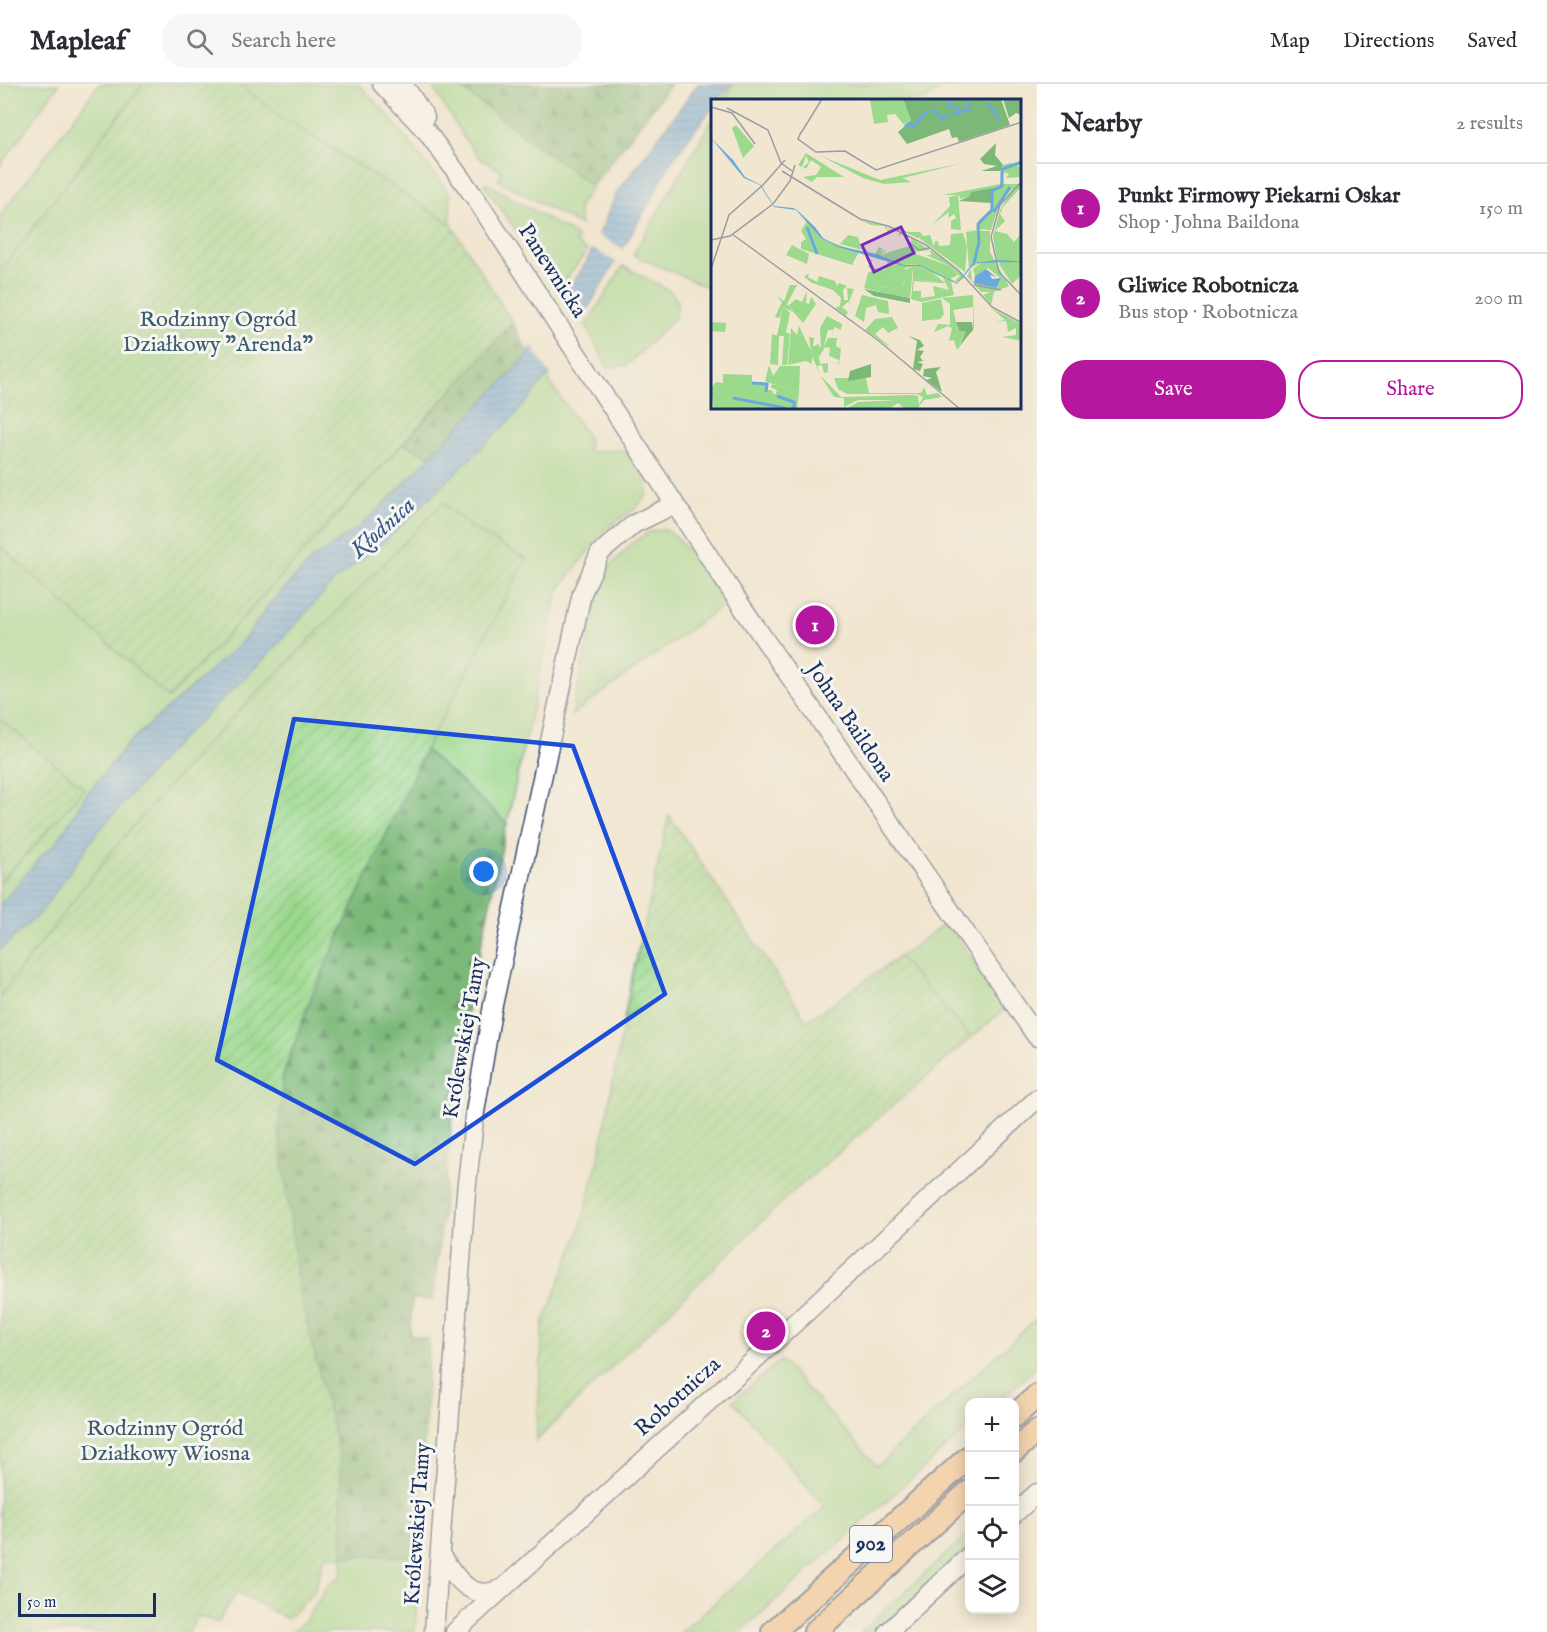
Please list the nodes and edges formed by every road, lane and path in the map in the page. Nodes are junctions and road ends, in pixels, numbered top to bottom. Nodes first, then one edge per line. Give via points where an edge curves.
1 (382, 84) edge
2 (403, 84) edge
3 (454, 168) junction
4 (608, 401) joint
5 (675, 504) junction
6 (1037, 1037) edge
7 (1037, 1099) edge
8 (1037, 1396) edge
9 (1019, 1412) edge
10 (1037, 1431) edge
11 (1019, 1447) edge
12 (965, 1460) edge
13 (1037, 1493) edge
14 (965, 1496) edge
15 (1019, 1509) edge
16 (441, 1556) junction
17 (965, 1560) edge
18 (503, 1588) junction
19 (434, 1632) edge
20 (455, 1632) edge
21 (773, 1632) edge
22 (815, 1632) edge
23 (888, 1632) edge

1 - 3 street, Panewnicka
2 - 3 street, Panewnicka
3 - 4 street, Panewnicka
4 - 5 street, Johna Baildona
5 - 6 street, Johna Baildona
5 - 16 street, Królewskiej Tamy via 634,524 600,553 582,593 493,1005 475,1112
7 - 18 street, Robotnicza
8 - 9 main road
10 - 11 main road
12 - 21 main road, 902
13 - 15 street
14 - 22 main road, 902
16 - 18 street via 459,1582 472,1590 485,1594
16 - 19 street, Królewskiej Tamy
17 - 23 street
18 - 20 street, Robotnicza

